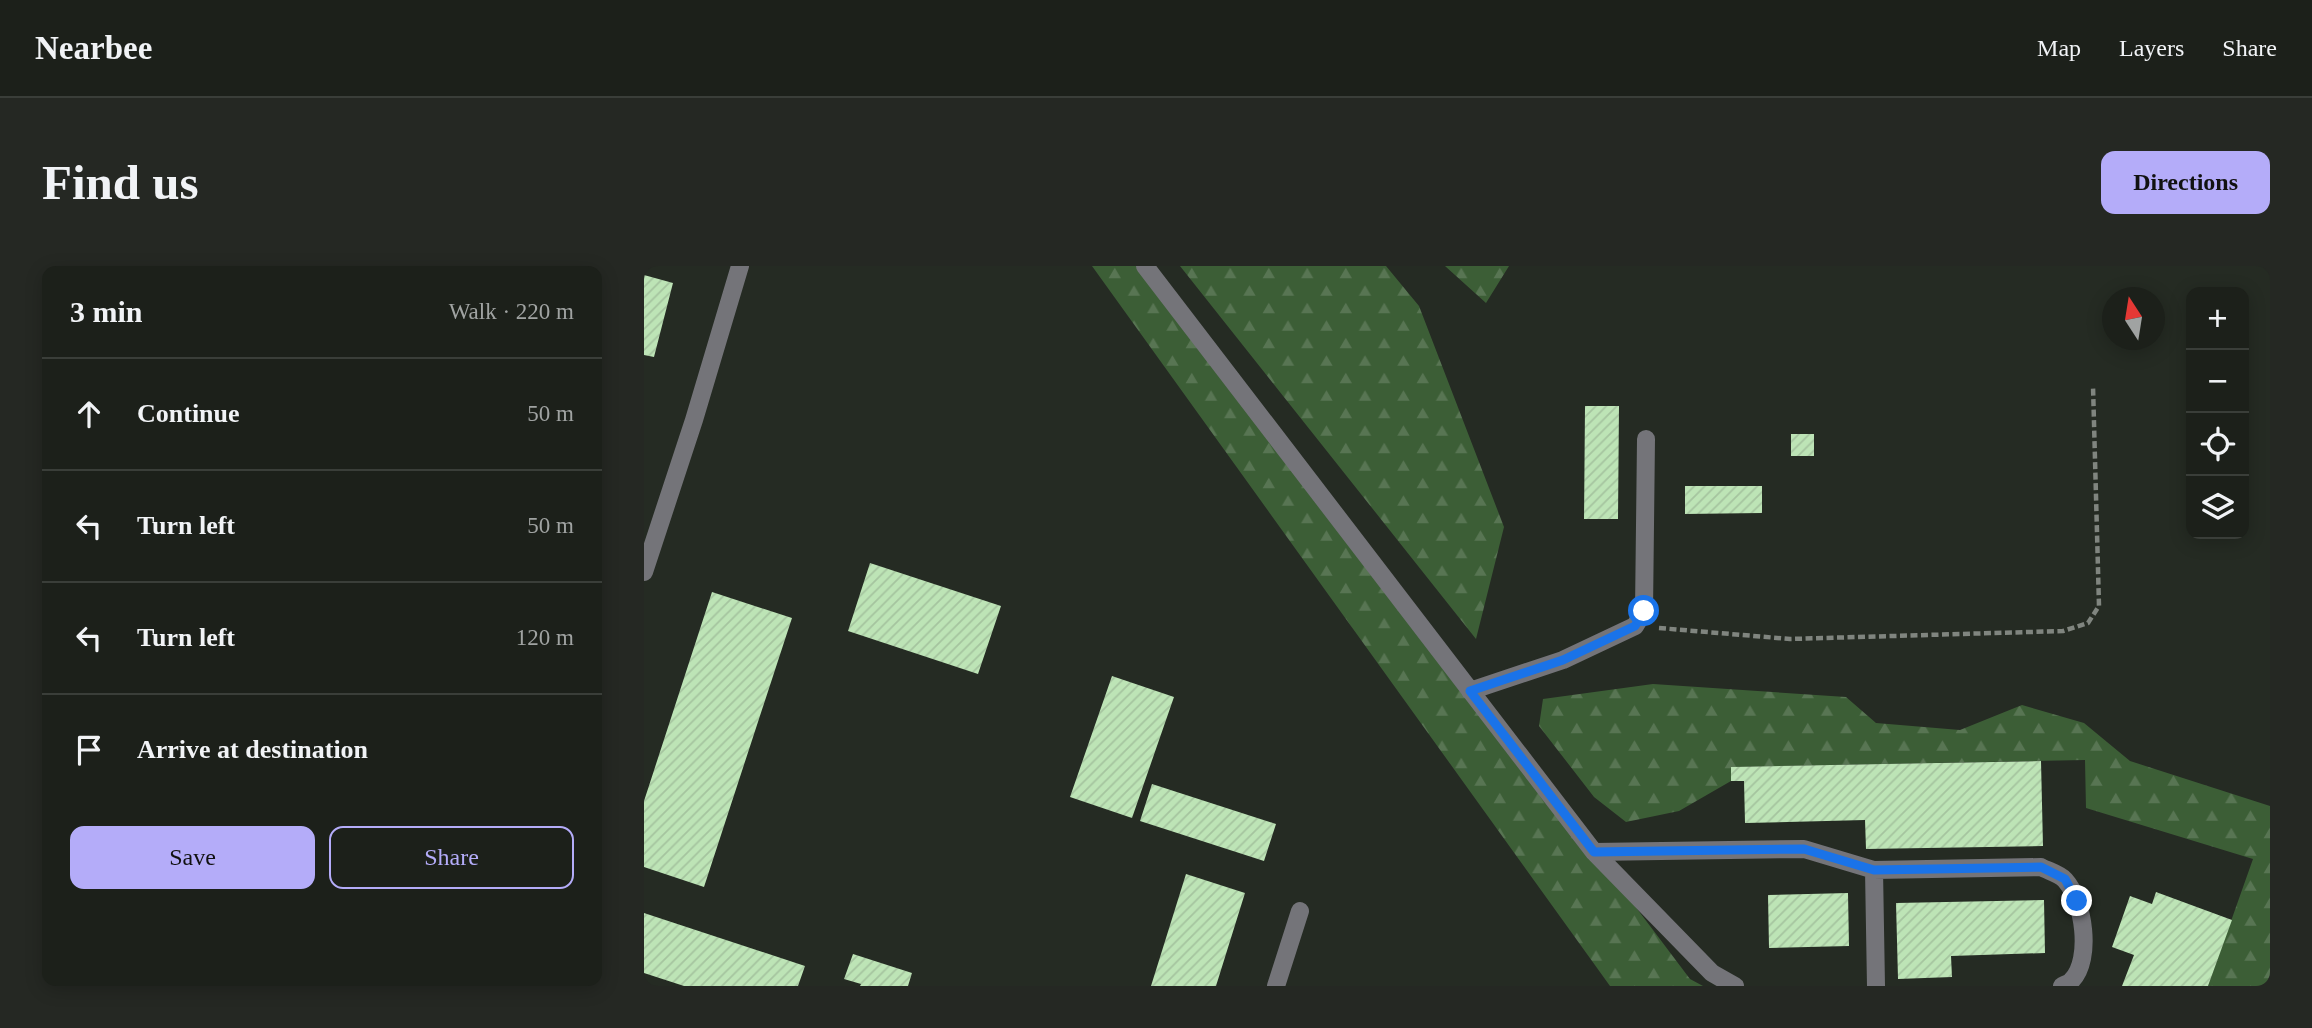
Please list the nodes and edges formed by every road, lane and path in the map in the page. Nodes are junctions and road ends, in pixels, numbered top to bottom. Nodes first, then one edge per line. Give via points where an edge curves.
1 (740, 266) edge
2 (1144, 266) edge
3 (2093, 386) dead end
4 (1646, 439) dead end
5 (644, 572) edge
6 (1635, 626) junction
7 (1470, 691) junction
8 (1594, 852) junction
9 (1874, 870) junction
10 (1300, 911) dead end
11 (1276, 986) edge
12 (1735, 986) edge
13 (1875, 986) edge
14 (2062, 986) edge

1 - 5 street
2 - 7 street
3 - 6 path via 2099,606 2088,623 2063,631 1790,639
4 - 6 street via 1644,611
6 - 7 street via 1563,660
7 - 8 street
8 - 9 street via 1804,849
8 - 12 street via 1712,973
9 - 13 street
9 - 14 street via 2041,867 2065,879 2083,925 2084,956 2072,981
10 - 11 street

